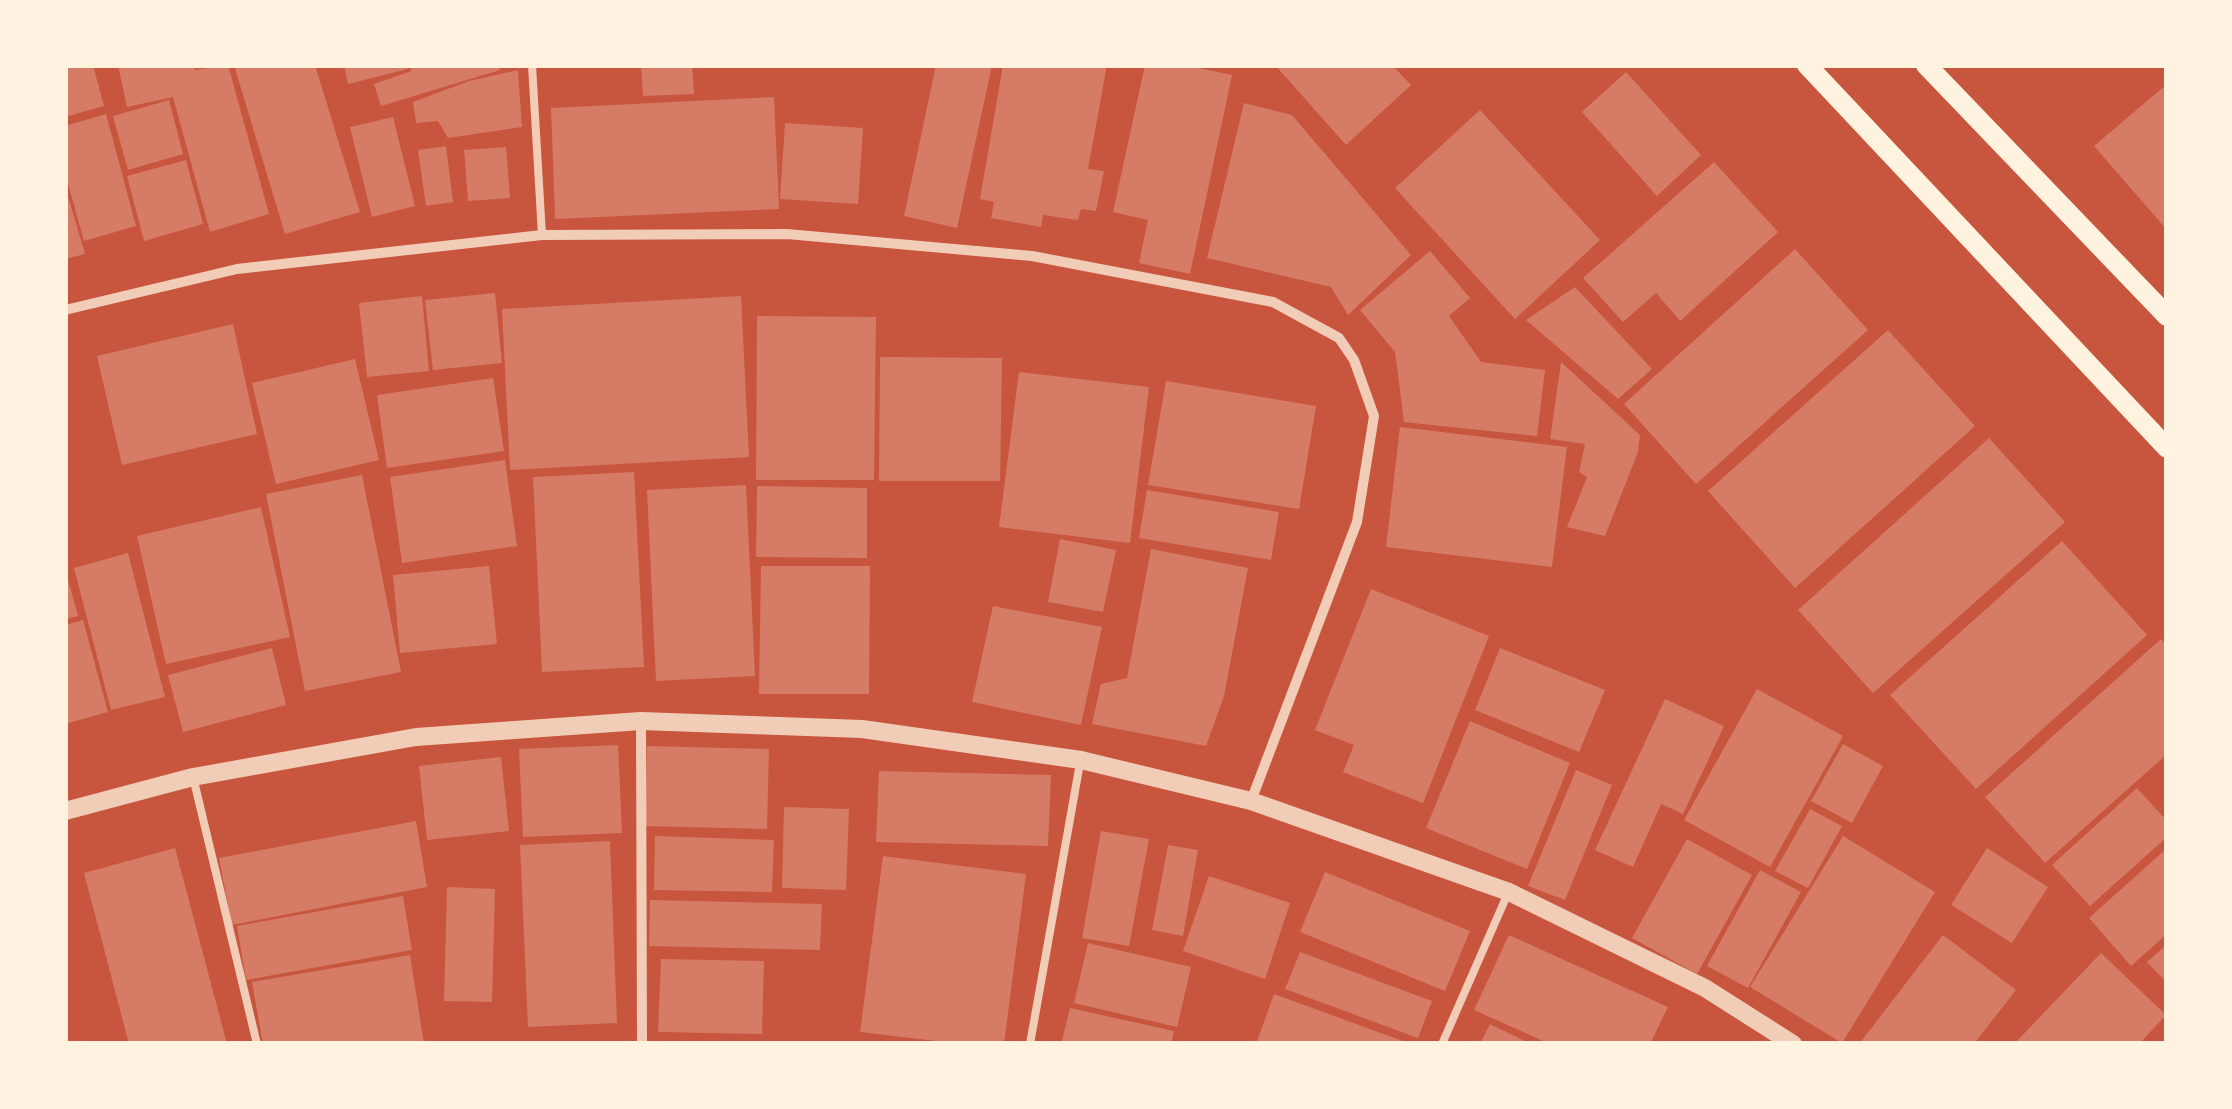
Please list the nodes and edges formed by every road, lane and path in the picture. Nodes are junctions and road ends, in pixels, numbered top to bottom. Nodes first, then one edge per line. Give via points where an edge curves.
1 (532, 65) edge
2 (1806, 65) edge
3 (1926, 65) edge
4 (542, 235) junction
5 (65, 310) edge
6 (2167, 316) edge
7 (2167, 448) edge
8 (640, 721) junction
9 (1081, 760) junction
10 (193, 777) junction
11 (1251, 800) junction
12 (65, 811) edge
13 (1508, 892) junction
14 (257, 1044) edge
15 (642, 1044) edge
16 (1030, 1044) edge
17 (1442, 1044) edge
18 (1794, 1044) edge

1 - 4 lane
2 - 7 main road
3 - 6 main road
4 - 5 street via 237,270
4 - 11 street via 787,234 1032,256 1273,302 1339,338 1374,416 1357,522
8 - 9 street via 862,729
8 - 10 street via 416,737
8 - 15 street
9 - 11 street
9 - 16 lane
10 - 12 street
10 - 14 lane
11 - 13 street
13 - 17 lane
13 - 18 street via 1704,988

